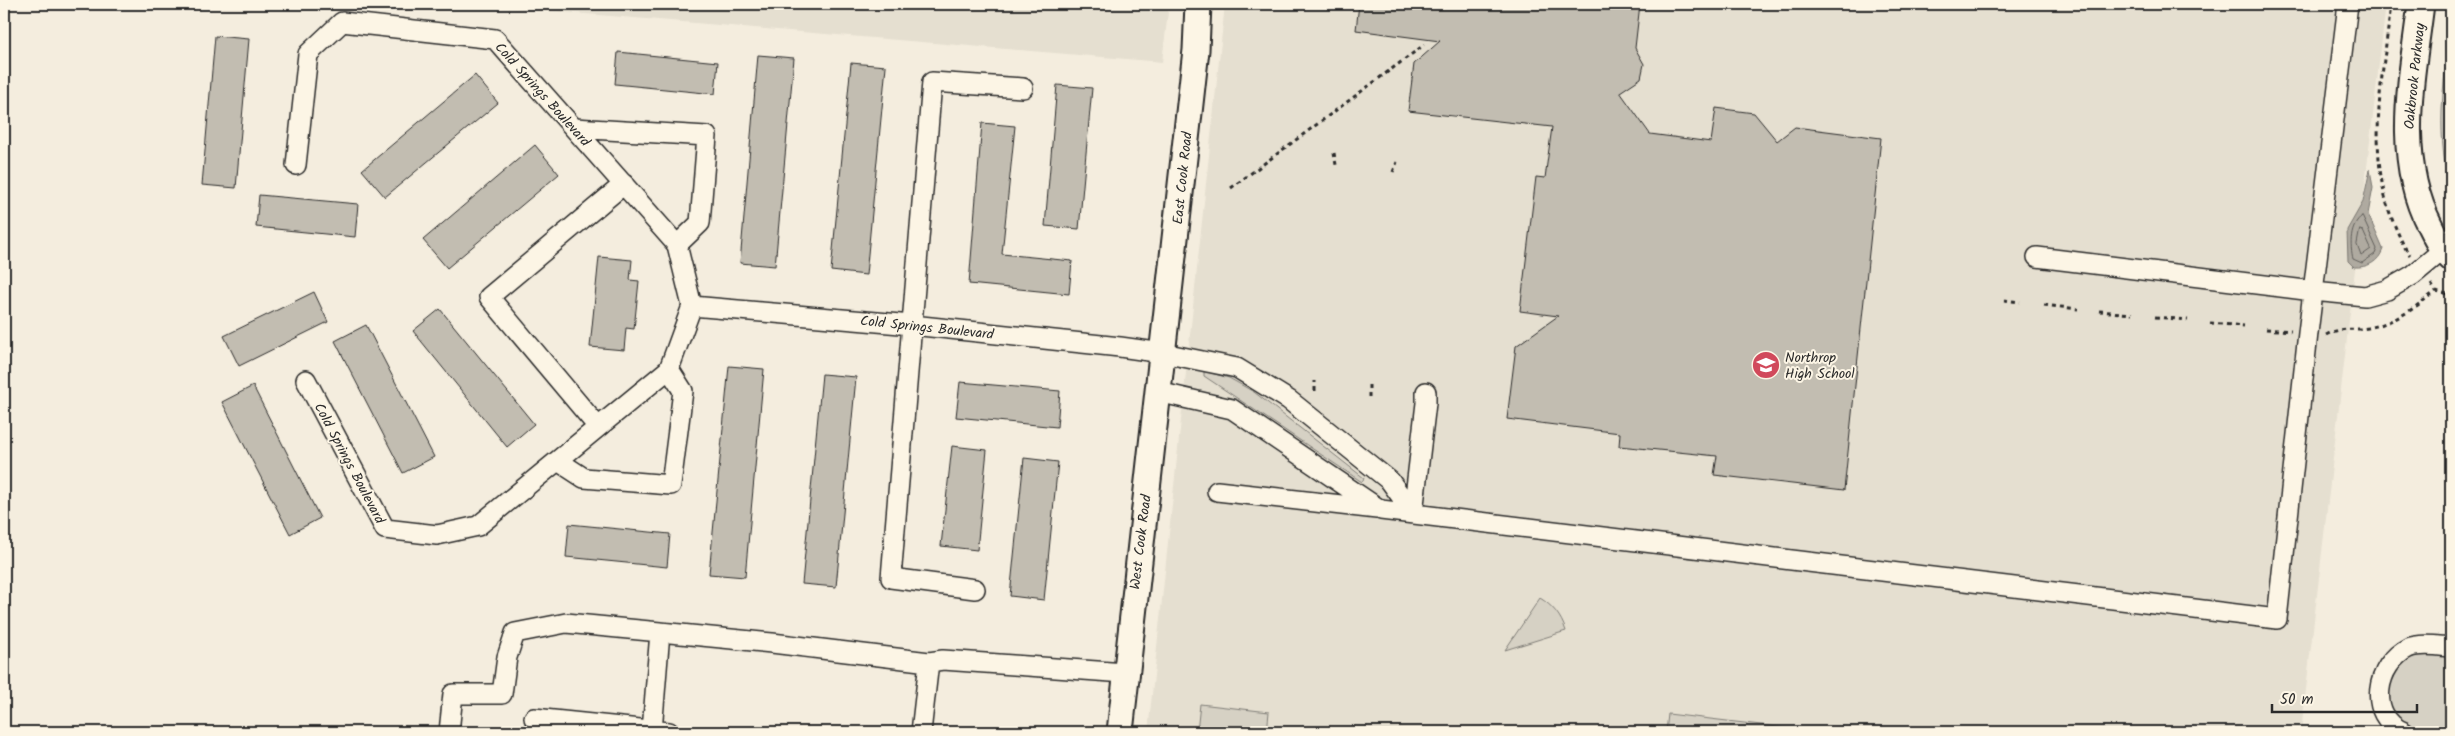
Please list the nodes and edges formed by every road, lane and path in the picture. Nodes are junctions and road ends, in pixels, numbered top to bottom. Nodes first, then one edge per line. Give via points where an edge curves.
1 (1198, 4) edge
2 (2348, 4) edge
3 (2421, 4) edge
4 (1424, 45) dead end
5 (1023, 88) dead end
6 (574, 128) junction
7 (1334, 153) dead end
8 (1397, 162) dead end
9 (296, 165) dead end
10 (1336, 165) dead end
11 (1393, 172) dead end
12 (624, 184) junction
13 (1231, 188) dead end
14 (677, 244) junction
15 (2447, 254) edge
16 (2037, 257) dead end
17 (2432, 285) dead end
18 (2313, 291) junction
19 (2436, 291) junction
20 (2451, 295) edge
21 (2004, 300) dead end
22 (2020, 302) dead end
23 (2044, 305) dead end
24 (692, 306) junction
25 (2078, 309) dead end
26 (2099, 311) dead end
27 (2132, 314) dead end
28 (2155, 317) dead end
29 (2188, 320) dead end
30 (2210, 323) dead end
31 (912, 325) junction
32 (2244, 326) dead end
33 (2266, 328) dead end
34 (2299, 332) dead end
35 (2321, 334) dead end
36 (1163, 352) junction
37 (669, 369) junction
38 (306, 380) dead end
39 (1315, 381) dead end
40 (1369, 386) dead end
41 (1315, 391) dead end
42 (1158, 392) junction
43 (1426, 392) dead end
44 (1369, 397) dead end
45 (598, 427) junction
46 (558, 461) junction
47 (1217, 491) dead end
48 (1381, 510) junction
49 (1413, 513) junction
50 (975, 589) dead end
51 (660, 632) junction
52 (2451, 647) edge
53 (928, 662) junction
54 (1125, 673) junction
55 (534, 718) dead end
56 (607, 729) edge
57 (449, 732) edge
58 (660, 732) edge
59 (921, 732) edge
60 (1120, 732) edge
61 (2404, 732) edge

1 - 36 main road, East Cook Road via 1196,50
2 - 18 street
3 - 15 main road, Oakbrook Parkway via 2407,118 2409,161 2419,206
4 - 13 path
5 - 31 street via 932,82
6 - 9 street, Cold Springs Boulevard via 495,39 342,22 308,54
6 - 12 street, Cold Springs Boulevard
6 - 14 street via 706,136 700,223
7 - 10 path
8 - 11 path
12 - 14 street, Cold Springs Boulevard
12 - 45 street via 489,298
14 - 24 street, Cold Springs Boulevard
15 - 18 street via 2387,290 2365,296
16 - 18 street
17 - 19 path
18 - 49 street via 2277,619
19 - 20 path
19 - 35 path via 2408,314 2395,320
21 - 22 path
23 - 25 path
24 - 31 street, Cold Springs Boulevard
24 - 37 street
26 - 27 path
28 - 29 path
30 - 32 path
31 - 36 street, Cold Springs Boulevard
31 - 50 street via 891,578
33 - 34 path
36 - 42 main road, West Cook Road
36 - 49 street, Cold Springs Boulevard via 1237,368 1290,400 1390,481
37 - 45 street, Cold Springs Boulevard
37 - 46 street via 683,391 671,484 584,478
38 - 46 street, Cold Springs Boulevard via 385,529 437,535 478,526
39 - 41 path
40 - 44 path
42 - 48 street via 1232,409
42 - 54 main road, West Cook Road
43 - 49 street
45 - 46 street, Cold Springs Boulevard
47 - 48 street
48 - 49 street
51 - 53 street
51 - 57 street via 566,623 515,633 507,657 502,694 453,694
51 - 58 street
52 - 61 street via 2410,647 2386,668 2379,686 2380,703 2383,713 2396,729
53 - 54 street via 943,660
53 - 59 street
54 - 60 main road, West Cook Road
55 - 56 street
56 - 58 street

